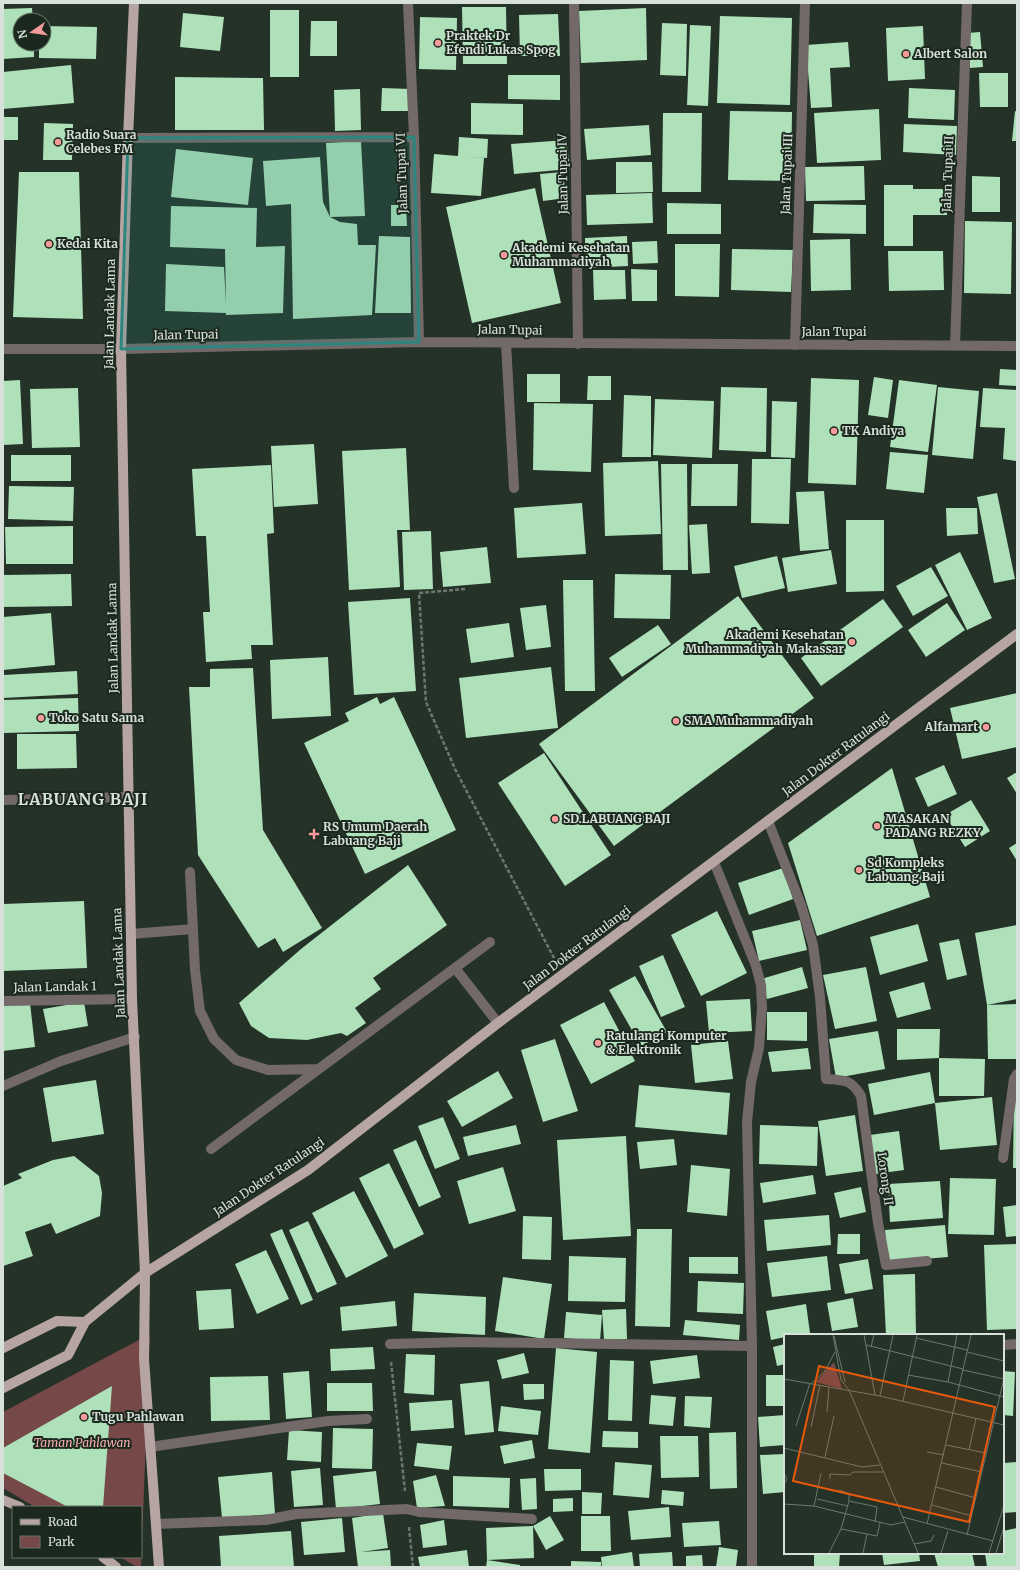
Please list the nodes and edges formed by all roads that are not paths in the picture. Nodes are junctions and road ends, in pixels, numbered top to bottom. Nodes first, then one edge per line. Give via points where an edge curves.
1 (134, 3) edge
2 (408, 3) edge
3 (574, 3) edge
4 (805, 3) edge
5 (967, 3) edge
6 (414, 137) junction
7 (128, 138) junction
8 (419, 342) junction
9 (506, 343) junction
10 (578, 344) junction
11 (795, 345) junction
12 (955, 346) junction
13 (1017, 346) edge
14 (3, 349) edge
15 (121, 349) junction
16 (514, 488) dead end
17 (1017, 634) edge
18 (129, 797) junction
19 (3, 800) edge
20 (768, 821) junction
21 (714, 862) junction
22 (190, 872) dead end
23 (193, 928) junction
24 (131, 934) junction
25 (490, 942) dead end
26 (455, 968) junction
27 (132, 999) junction
28 (3, 1001) edge
29 (498, 1023) junction
30 (135, 1037) junction
31 (319, 1068) junction
32 (1017, 1074) edge
33 (3, 1086) edge
34 (211, 1149) dead end
35 (1003, 1158) dead end
36 (928, 1261) dead end
37 (145, 1274) junction
38 (85, 1322) junction
39 (390, 1344) road end
40 (1017, 1344) edge
41 (1004, 1345) edge
42 (752, 1346) junction
43 (3, 1348) edge
44 (3, 1388) edge
45 (367, 1419) dead end
46 (150, 1447) junction
47 (3, 1500) edge
48 (18, 1506) edge
49 (532, 1519) dead end
50 (156, 1524) junction
51 (104, 1558) edge
52 (116, 1567) edge
53 (159, 1567) edge
54 (752, 1567) edge

1 - 7 main road, Jalan Landak Lama
2 - 6 street, Jalan Tupai VI
3 - 10 street, Jalan Tupai IV
4 - 11 street, Jalan Tupai III
5 - 12 street, Jalan Tupai II
6 - 7 street
6 - 8 street, Jalan Tupai VI
7 - 15 main road, Jalan Landak Lama
8 - 9 street, Jalan Tupai
8 - 15 street, Jalan Tupai
9 - 10 street, Jalan Tupai
9 - 16 street
10 - 11 street, Jalan Tupai
11 - 12 street, Jalan Tupai
12 - 13 street, Jalan Tupai
14 - 15 street, Jalan Tupai
15 - 18 main road, Jalan Landak Lama
17 - 20 main road, Jalan Dokter Ratulangi
18 - 19 street
18 - 24 main road, Jalan Landak Lama
20 - 21 main road, Jalan Dokter Ratulangi
20 - 36 street, Lorong II via 801,905 813,945 826,1079 845,1080 851,1083 861,1096 886,1265
21 - 29 main road, Jalan Dokter Ratulangi
21 - 42 street via 756,966 761,985 759,1048 751,1082 747,1122
22 - 23 street
23 - 24 street
23 - 31 street via 200,1011 214,1038 236,1060 268,1070
24 - 27 main road, Jalan Landak Lama
25 - 26 street
26 - 29 street
26 - 31 street
27 - 28 street, Jalan Landak 1
27 - 30 main road, Jalan Landak Lama
29 - 37 main road, Jalan Dokter Ratulangi via 308,1170
30 - 33 street via 61,1061
30 - 37 main road, Jalan Landak Lama
31 - 34 street
32 - 35 street via 1014,1079
37 - 38 main road, Jalan Dokter Ratulangi
37 - 46 main road, Jalan Landak Lama via 144,1359
38 - 43 main road via 57,1321
38 - 44 main road via 68,1355
39 - 42 street via 465,1342
40 - 41 street
42 - 54 street
45 - 46 street via 328,1421
46 - 50 main road, Jalan Landak Lama
47 - 48 main road
49 - 50 street via 419,1512 407,1509 296,1514 266,1520
50 - 53 main road, Jalan Landak Lama
51 - 52 main road

